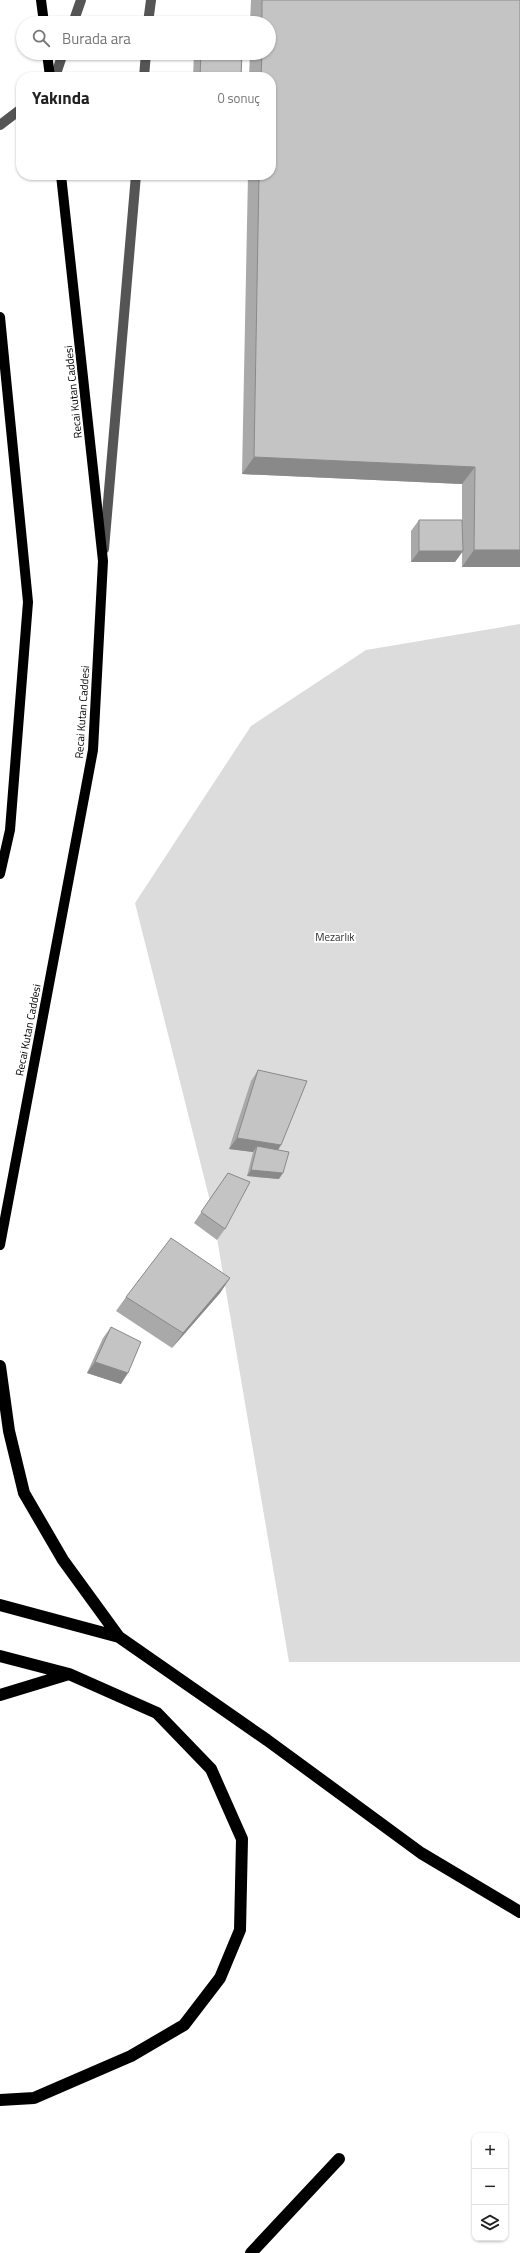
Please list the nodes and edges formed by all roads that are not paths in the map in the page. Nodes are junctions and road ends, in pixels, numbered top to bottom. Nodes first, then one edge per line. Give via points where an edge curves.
1 (41, 0) edge
2 (81, 0) edge
3 (151, 0) edge
4 (43, 16) edge
5 (75, 16) edge
6 (149, 16) edge
7 (48, 60) edge
8 (61, 60) edge
9 (145, 60) edge
10 (49, 72) edge
11 (57, 72) edge
12 (144, 72) edge
13 (16, 113) edge
14 (0, 125) edge
15 (62, 180) edge
16 (136, 180) edge
17 (0, 317) edge
18 (103, 561) junction
19 (0, 874) edge
20 (0, 1245) edge
21 (0, 1366) edge
22 (0, 1605) edge
23 (119, 1637) junction
24 (0, 1656) edge
25 (69, 1674) junction
26 (0, 1695) edge
27 (520, 1912) edge
28 (0, 2100) edge
29 (339, 2160) dead end
30 (251, 2253) edge

1 - 4 main road
2 - 5 street
3 - 6 street
7 - 10 main road
8 - 11 street
9 - 12 street
13 - 14 street
15 - 18 main road, Recai Kutan Caddesi
16 - 18 street
17 - 19 main road via 28,602 10,830
18 - 20 main road, Recai Kutan Caddesi via 93,750
21 - 23 highway via 9,1431 24,1493 63,1560
22 - 23 highway
23 - 27 highway via 268,1740 421,1852
24 - 25 highway
25 - 26 highway
25 - 28 highway via 157,1713 211,1769 242,1839 240,1930 220,1978 184,2025 131,2056 34,2098
29 - 30 highway

